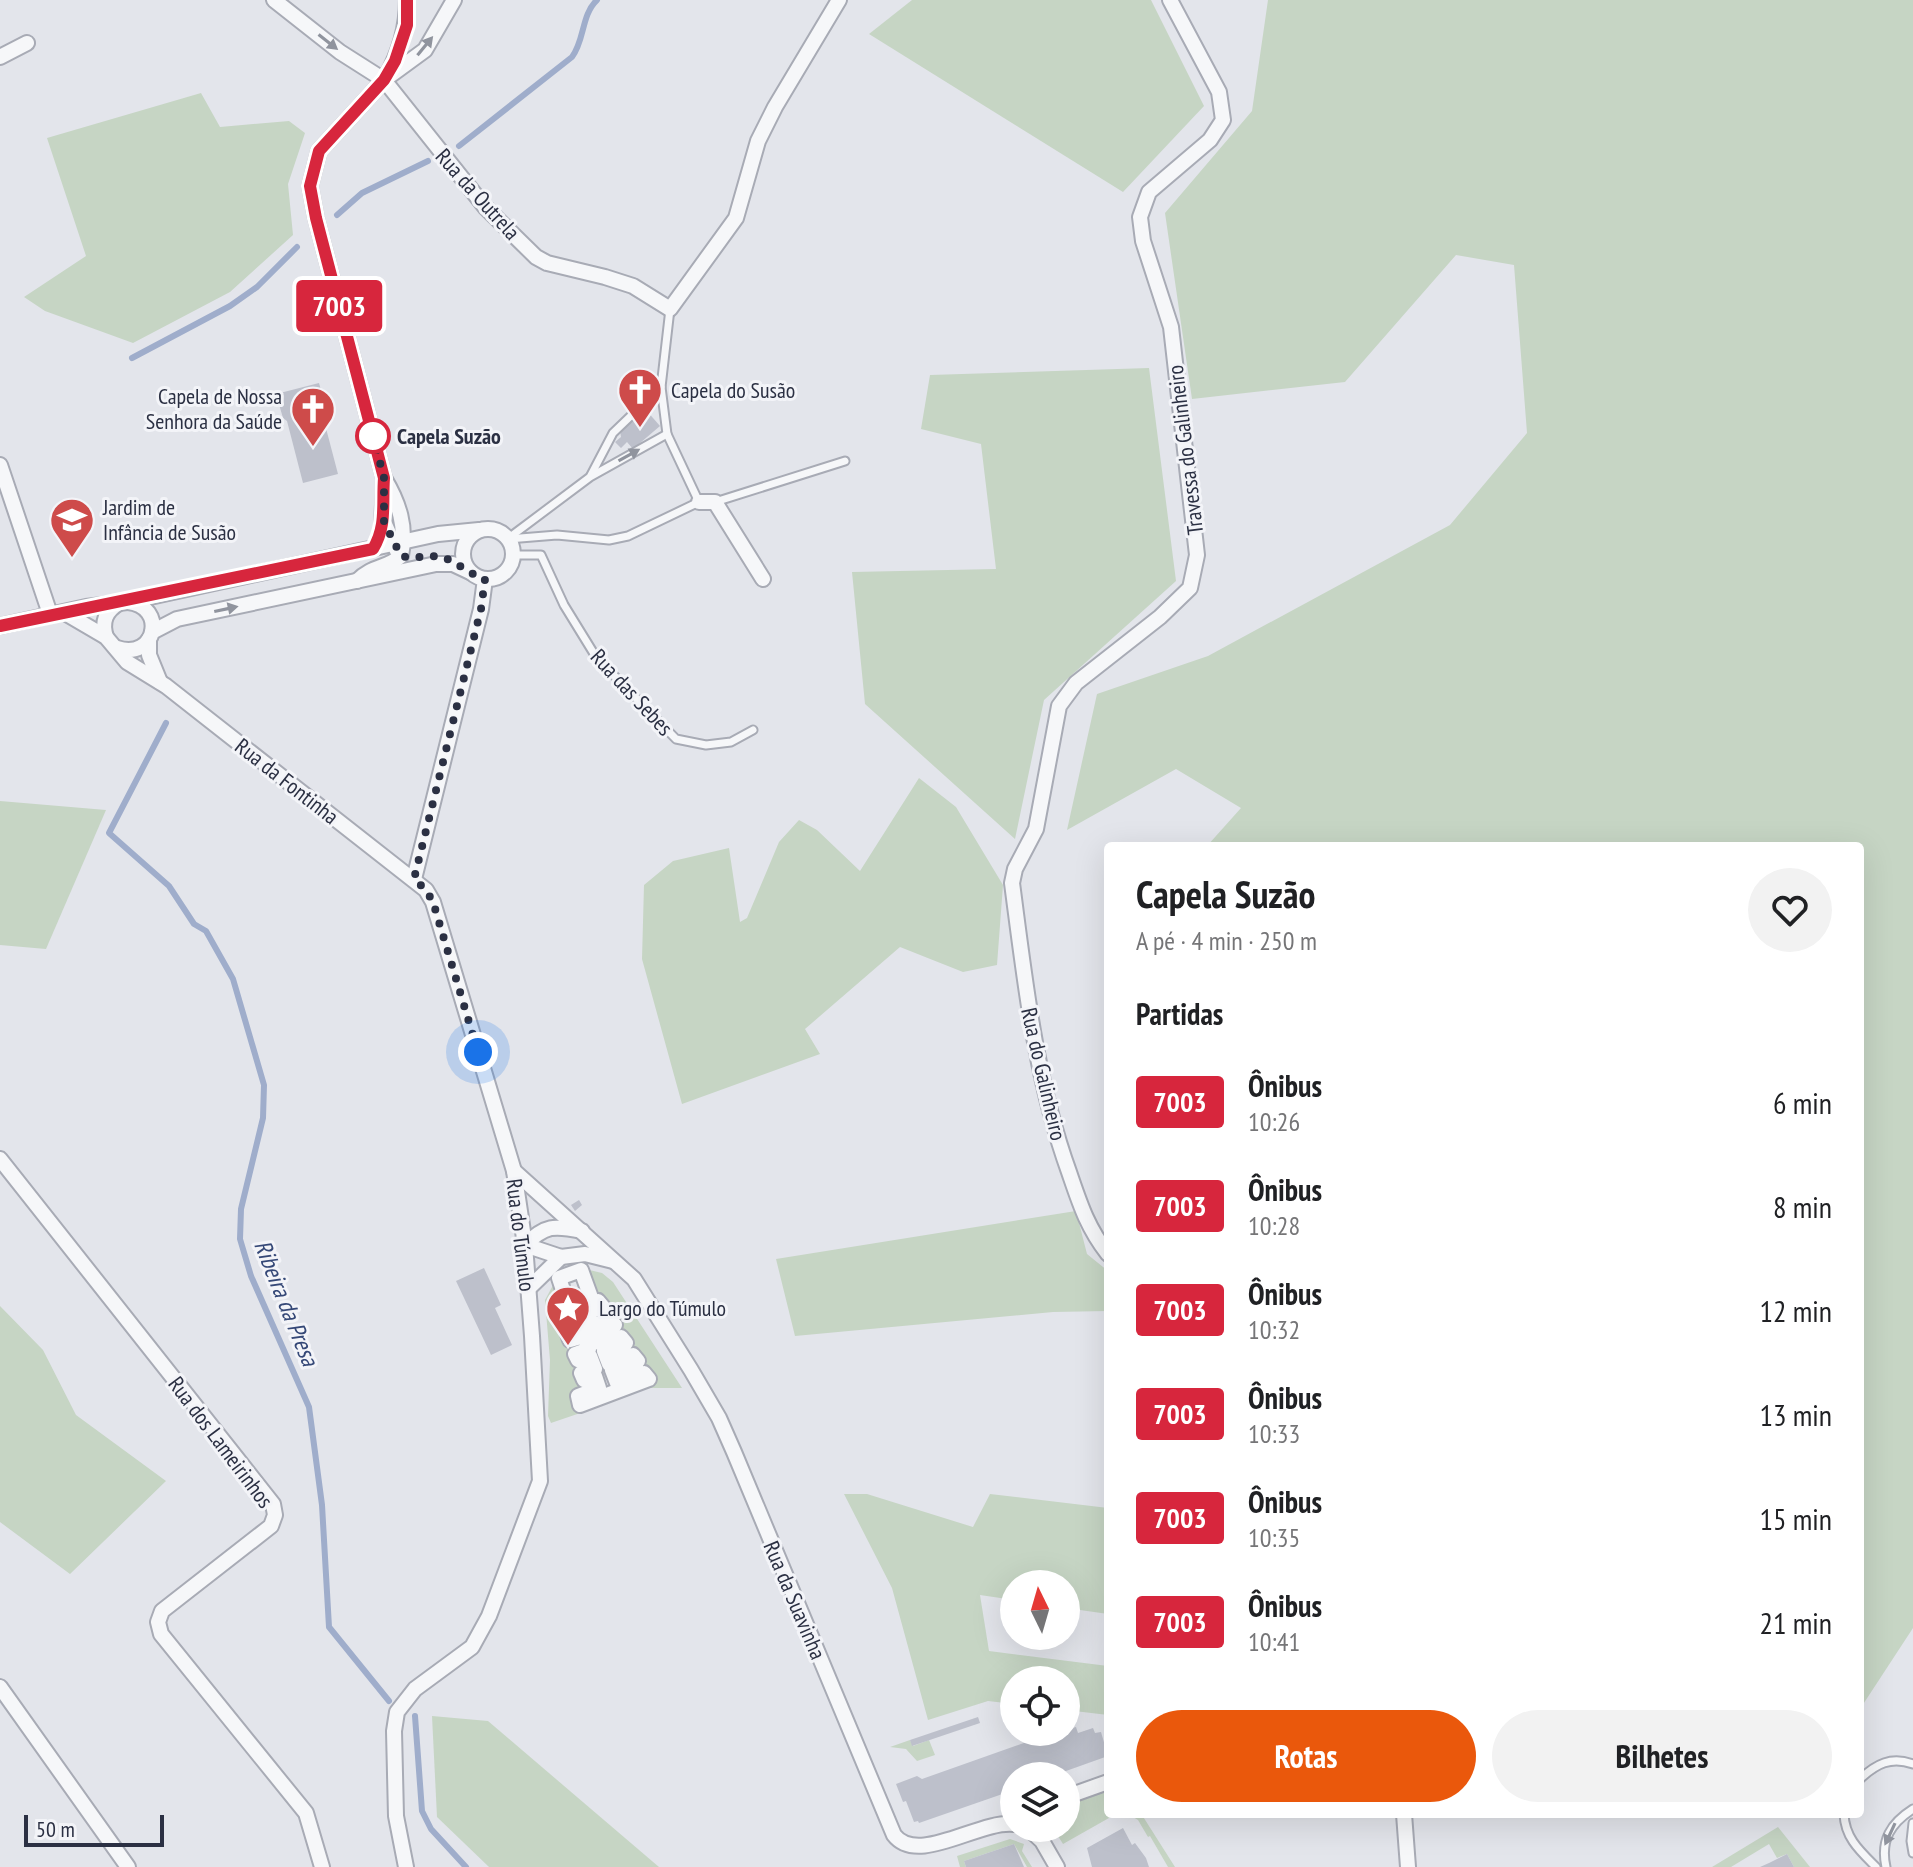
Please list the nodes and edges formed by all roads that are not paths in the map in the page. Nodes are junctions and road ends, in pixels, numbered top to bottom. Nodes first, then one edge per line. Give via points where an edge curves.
1 (274, 0) edge
2 (407, 0) edge
3 (454, 0) edge
4 (839, 0) edge
5 (1170, 0) edge
6 (27, 43) dead end
7 (0, 57) edge
8 (384, 80) junction
9 (670, 309) junction
10 (661, 387) junction
11 (667, 434) junction
12 (845, 461) dead end
13 (0, 465) edge
14 (590, 477) junction
15 (384, 478) junction
16 (699, 502) junction
17 (715, 502) junction
18 (401, 514) junction
19 (384, 522) junction
20 (479, 530) junction
21 (428, 537) junction
22 (508, 539) junction
23 (399, 547) junction
24 (373, 549) junction
25 (513, 555) junction
26 (453, 564) junction
27 (470, 572) junction
28 (485, 579) junction
29 (763, 579) dead end
30 (357, 581) junction
31 (123, 602) junction
32 (58, 614) junction
33 (0, 626) edge
34 (150, 636) junction
35 (106, 637) junction
36 (117, 648) junction
37 (160, 682) junction
38 (753, 730) dead end
39 (414, 879) junction
40 (1012, 883) joint
41 (0, 1159) edge
42 (514, 1171) junction
43 (583, 1231) junction
44 (525, 1245) junction
45 (1104, 1249) edge
46 (561, 1257) junction
47 (618, 1262) junction
48 (581, 1270) joint
49 (528, 1289) junction
50 (0, 1687) edge
51 (1913, 1764) edge
52 (1864, 1776) edge
53 (1104, 1783) edge
54 (1080, 1792) edge
55 (1913, 1809) edge
56 (1404, 1818) edge
57 (1845, 1818) edge
58 (1000, 1825) edge
59 (1913, 1825) edge
60 (1043, 1842) edge
61 (1913, 1853) edge
62 (128, 1867) edge
63 (322, 1867) edge
64 (406, 1867) edge
65 (1057, 1867) edge
66 (1408, 1867) edge
67 (1876, 1867) edge
68 (1886, 1867) edge

1 -> 8 street, Rua da Outrela
2 - 8 street via 407,25
8 -> 3 street via 425,50
4 - 9 street via 758,141 729,232
5 - 40 street, Travessa do Galinheiro via 1219,92 1223,120 1210,140 1149,192 1140,217 1171,327 1197,555 1190,588 1076,683 1059,706 1036,829
6 - 7 street
8 - 9 street, Rua da Outrela via 485,207 536,257 633,286
8 - 15 street via 319,151 310,186
9 - 10 lane
10 - 11 lane
10 - 14 lane via 613,433
14 -> 11 lane
11 - 16 lane
12 - 17 lane
13 - 32 street
14 - 22 lane
15 - 18 street
15 - 19 street
16 - 17 street
16 - 22 lane via 609,540 557,535
17 - 29 street
18 - 21 street
18 - 23 street
19 - 23 street
19 - 24 street
20 - 21 street
20 - 22 street via 495,530
20 - 27 street via 463,548
21 - 23 street
22 - 25 street
23 - 24 street
23 - 26 street via 412,559 434,556
23 - 30 street via 393,563 369,568
24 - 31 street
25 - 28 street via 501,576
25 - 38 lane, Rua das Sebes via 541,555 596,657 676,739 706,745 731,742
26 - 27 street
26 - 30 street
27 - 28 street
28 - 39 street
34 -> 30 street via 177,619
31 - 32 street
31 - 34 street via 148,612
31 - 35 street via 107,613
32 - 33 street
32 - 35 street
34 - 36 street via 133,651
34 - 37 street via 149,655
35 - 36 street
36 - 37 street, Rua da Fontinha via 127,662
37 - 39 street, Rua da Fontinha
39 - 42 street, Rua do Túmulo via 433,902
40 - 45 street, Rua do Galinheiro via 1029,1017 1052,1125 1091,1232
41 - 63 street, Rua dos Lameirinhos via 273,1504 271,1526 162,1611 158,1622 161,1634 306,1813
42 - 43 street, Rua da Suavinha
42 - 44 street, Rua do Túmulo
43 - 44 street via 543,1229
43 - 47 street, Rua da Suavinha
44 - 46 street
44 - 49 street, Rua do Túmulo
46 - 47 street via 585,1254
46 - 49 street
47 - 58 street, Rua da Suavinha via 634,1279 719,1418 894,1835 905,1845 922,1847
48 - 48 street via 593,1303 603,1307 588,1312 592,1326 609,1320 615,1325 596,1331 601,1344 621,1337 626,1343 604,1351 609,1364 633,1355 638,1361 612,1370 617,1383 644,1373 649,1379 580,1405 578,1396 599,1388 595,1376 584,1380 581,1373 595,1369 590,1356 578,1360 575,1354 589,1349 584,1336 570,1340 568,1334 583,1329 578,1316 564,1321 561,1314 570,1311 559,1278
49 - 64 street, Rua do Túmulo via 540,1481 472,1647 415,1689 397,1712 396,1816
50 - 62 street
51 - 52 lane via 1889,1761
53 - 54 street
55 -> 68 lane via 1889,1829
56 - 66 street
57 - 67 lane via 1849,1837
59 - 61 lane
60 - 65 street

